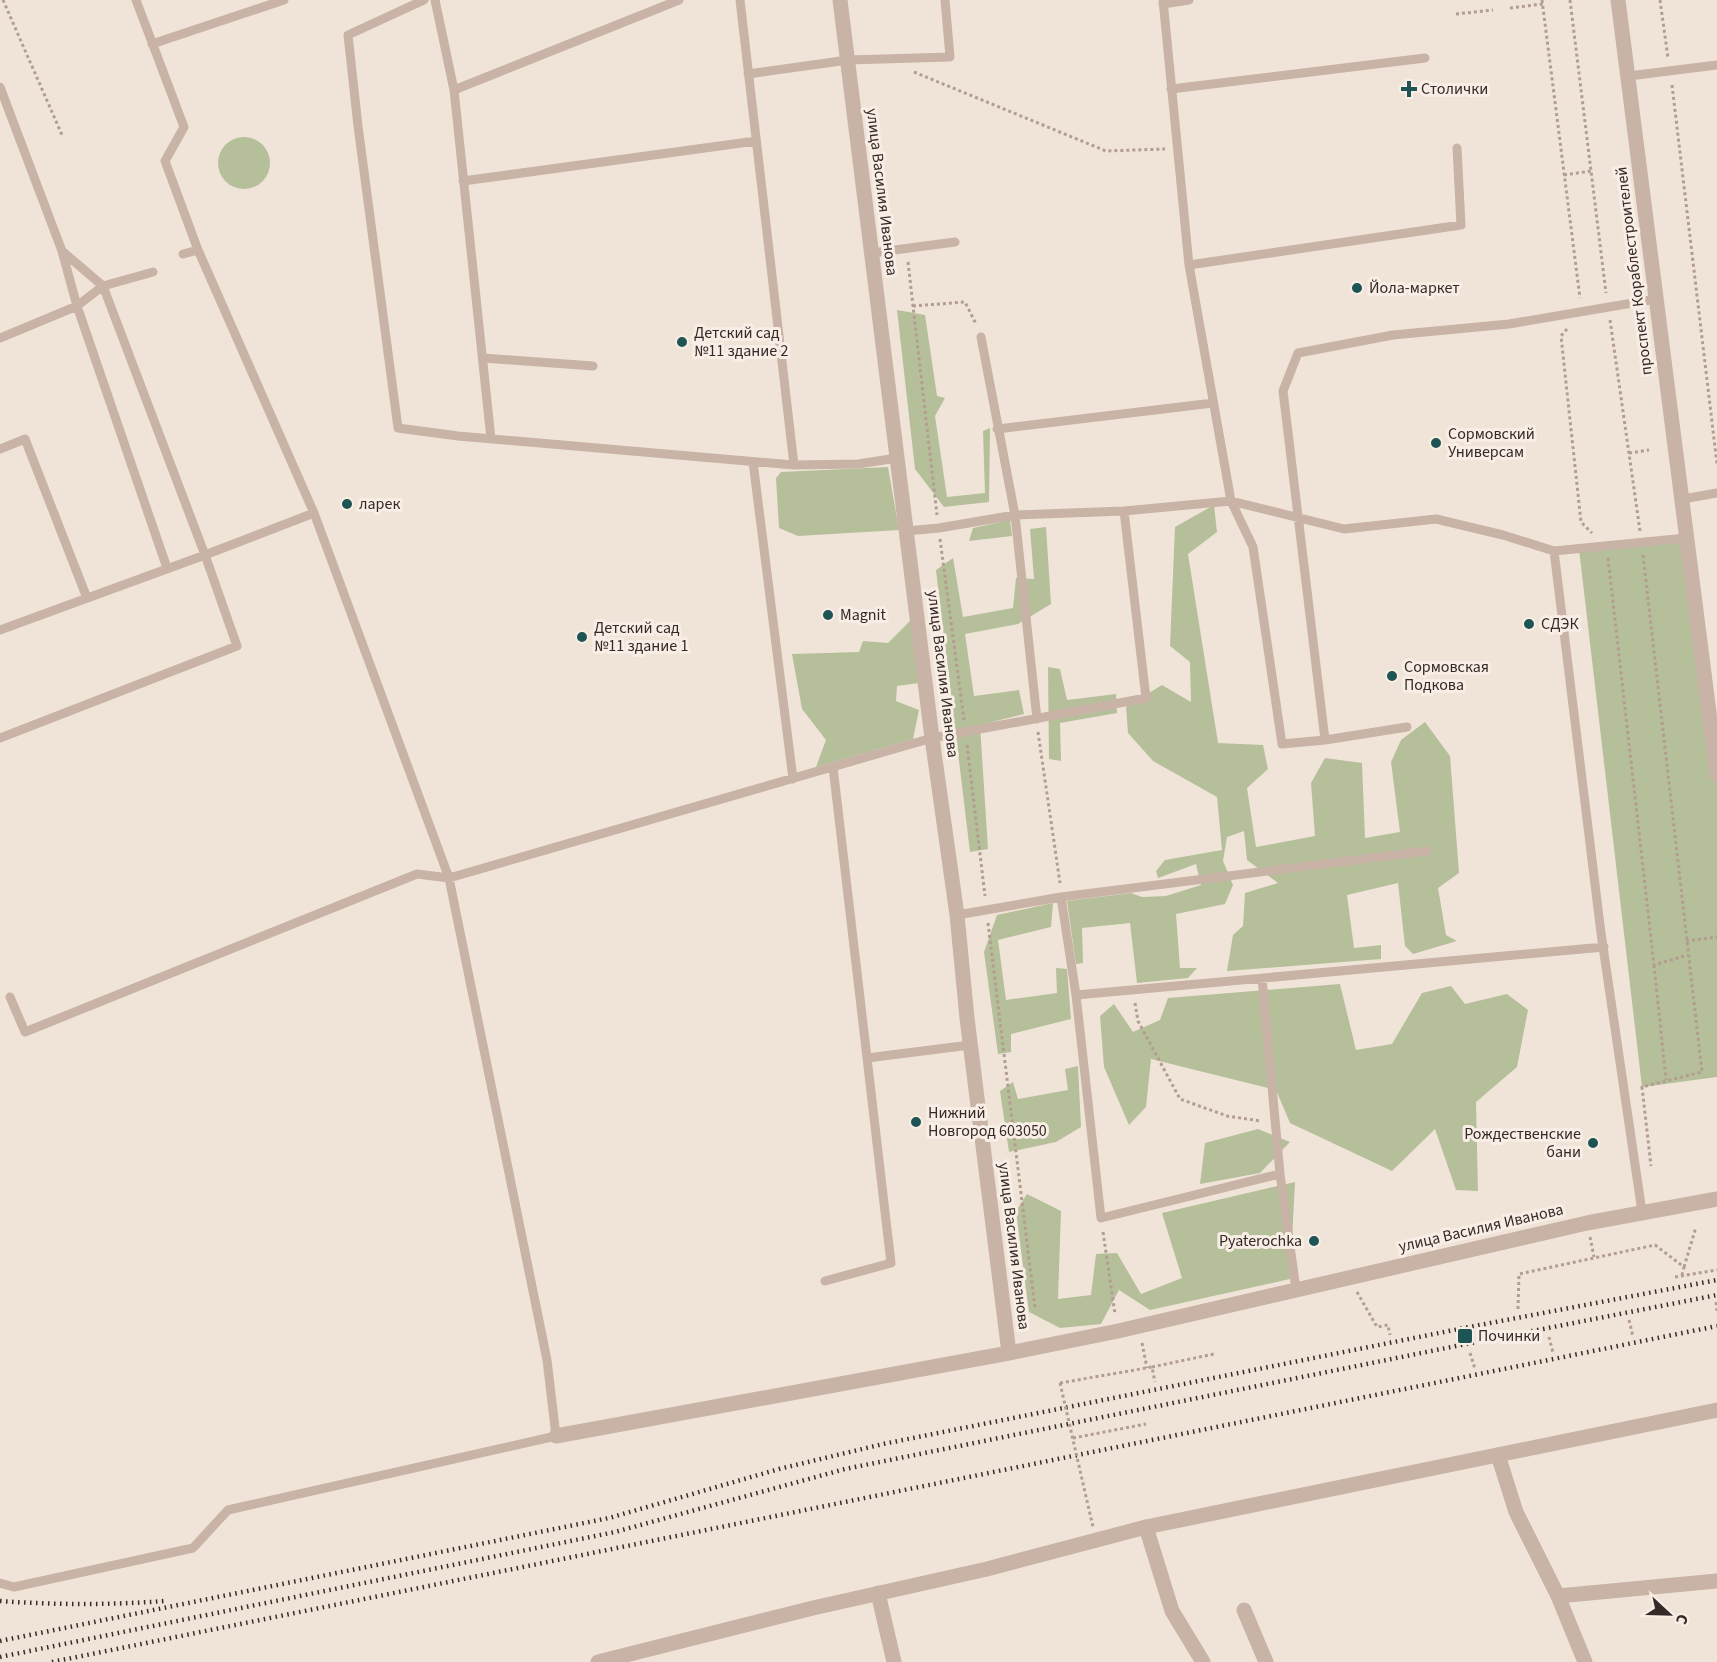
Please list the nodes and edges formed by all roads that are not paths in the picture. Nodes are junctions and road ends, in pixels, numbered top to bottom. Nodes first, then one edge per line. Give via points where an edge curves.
1 (136, 0) edge
2 (284, 0) edge
3 (424, 0) edge
4 (435, 0) edge
5 (680, 0) edge
6 (740, 0) edge
7 (840, 0) edge
8 (945, 0) edge
9 (1189, 0) edge
10 (1618, 0) edge
11 (1163, 2) edge
12 (153, 44) junction
13 (1425, 58) dead end
14 (848, 60) junction
15 (1717, 64) edge
16 (748, 74) junction
17 (1629, 76) junction
18 (0, 87) edge
19 (1171, 89) junction
20 (454, 90) junction
21 (756, 141) junction
22 (1457, 148) dead end
23 (463, 181) junction
24 (955, 242) dead end
25 (198, 250) junction
26 (62, 251) junction
27 (872, 253) junction
28 (183, 254) dead end
29 (1189, 265) junction
30 (153, 272) dead end
31 (103, 286) junction
32 (1656, 299) junction
33 (77, 306) junction
34 (981, 337) road end
35 (0, 338) edge
36 (483, 358) junction
37 (593, 366) dead end
38 (1213, 403) junction
39 (997, 429) junction
40 (491, 439) junction
41 (0, 449) edge
42 (897, 458) junction
43 (753, 462) junction
44 (794, 465) junction
45 (1717, 494) edge
46 (1683, 499) junction
47 (1231, 501) junction
48 (1124, 511) junction
49 (314, 513) junction
50 (1015, 514) junction
51 (1297, 518) junction
52 (906, 531) junction
53 (1686, 538) junction
54 (1554, 551) junction
55 (205, 555) junction
56 (167, 568) junction
57 (87, 598) junction
58 (0, 630) edge
59 (1036, 719) junction
60 (1407, 727) dead end
61 (0, 738) edge
62 (932, 738) junction
63 (1325, 740) junction
64 (833, 767) junction
65 (1717, 775) edge
66 (793, 779) junction
67 (1427, 851) dead end
68 (449, 878) junction
69 (1062, 897) junction
70 (957, 915) junction
71 (1604, 947) junction
72 (1262, 978) junction
73 (1076, 995) junction
74 (10, 997) dead end
75 (970, 1045) junction
76 (867, 1058) junction
77 (1280, 1174) junction
78 (1717, 1199) edge
79 (1642, 1212) junction
80 (825, 1281) dead end
81 (1296, 1289) junction
82 (1009, 1353) junction
83 (1717, 1410) edge
84 (556, 1436) junction
85 (1498, 1455) junction
86 (1146, 1527) junction
87 (1717, 1581) edge
88 (0, 1583) edge
89 (878, 1593) junction
90 (1558, 1596) junction
91 (1244, 1610) dead end
92 (598, 1662) edge
93 (894, 1662) edge
94 (1203, 1662) edge
95 (1266, 1662) edge
96 (1585, 1662) edge

1 - 12 lane
2 - 12 lane
3 - 40 lane via 348,35 398,428
4 - 20 lane
5 - 20 lane
6 - 16 lane
7 - 14 street, улица Василия Иванова
8 - 14 lane via 950,57
9 - 11 lane
10 - 17 street, проспект Кораблестроителей
11 - 19 lane
12 - 25 lane via 184,127 165,160
13 - 19 lane
14 - 16 lane
14 - 27 street, улица Василия Иванова
15 - 17 lane
16 - 21 lane
17 - 32 street, проспект Кораблестроителей
18 - 26 lane
19 - 29 lane
20 - 23 lane
21 - 23 lane
21 - 44 lane
22 - 29 lane via 1461,225
23 - 36 lane
24 - 27 lane
25 - 28 lane
25 - 49 lane
26 - 31 lane
26 - 33 lane
27 - 42 street, улица Василия Иванова
29 - 38 lane
30 - 31 lane
31 - 33 lane
31 - 55 lane
32 - 46 street, проспект Кораблестроителей
32 - 51 lane via 1509,324 1393,335 1298,353 1283,391
33 - 35 lane
33 - 56 lane
34 - 39 lane
36 - 37 lane
36 - 40 lane
38 - 39 lane
38 - 47 lane
39 - 50 lane
40 - 43 lane
41 - 57 lane via 25,440
42 - 44 lane via 858,464
42 - 52 street, улица Василия Иванова
43 - 44 lane
43 - 66 lane
45 - 46 lane
46 - 53 street, проспект Кораблестроителей
47 - 48 lane
47 - 51 lane
47 - 63 lane via 1253,547 1282,744
48 - 50 lane
48 - 59 lane via 1146,698
49 - 55 lane
49 - 68 lane
50 - 52 lane
50 - 59 lane
51 - 54 lane via 1344,530 1436,519 1503,534
51 - 63 lane
52 - 62 street, улица Василия Иванова
53 - 54 lane
53 - 65 street, проспект Кораблестроителей
54 - 71 lane
55 - 56 lane
55 - 61 lane via 237,646
56 - 57 lane
57 - 58 lane
59 - 62 lane
60 - 63 lane
62 - 64 lane
62 - 70 street, улица Василия Иванова
64 - 66 lane
64 - 76 lane
66 - 68 lane
67 - 69 lane
68 - 74 lane via 417,874 25,1032
68 - 84 lane via 547,1360
69 - 70 lane
69 - 73 lane
70 - 75 street, улица Василия Иванова
71 - 72 lane
71 - 79 lane
72 - 73 lane
72 - 77 lane
73 - 77 lane via 1101,1218
75 - 76 lane
75 - 82 street, улица Василия Иванова
76 - 80 lane via 891,1263
77 - 81 lane
78 - 79 street, улица Василия Иванова
79 - 81 street, улица Василия Иванова
81 - 82 street, улица Василия Иванова
82 - 84 street, улица Василия Иванова
83 - 85 street
84 - 88 lane via 228,1510 193,1548 14,1587
85 - 86 street
85 - 90 street via 1513,1505
86 - 89 street
86 - 94 street via 1172,1611
87 - 90 street
89 - 92 street
89 - 93 street
90 - 96 street
91 - 95 street

